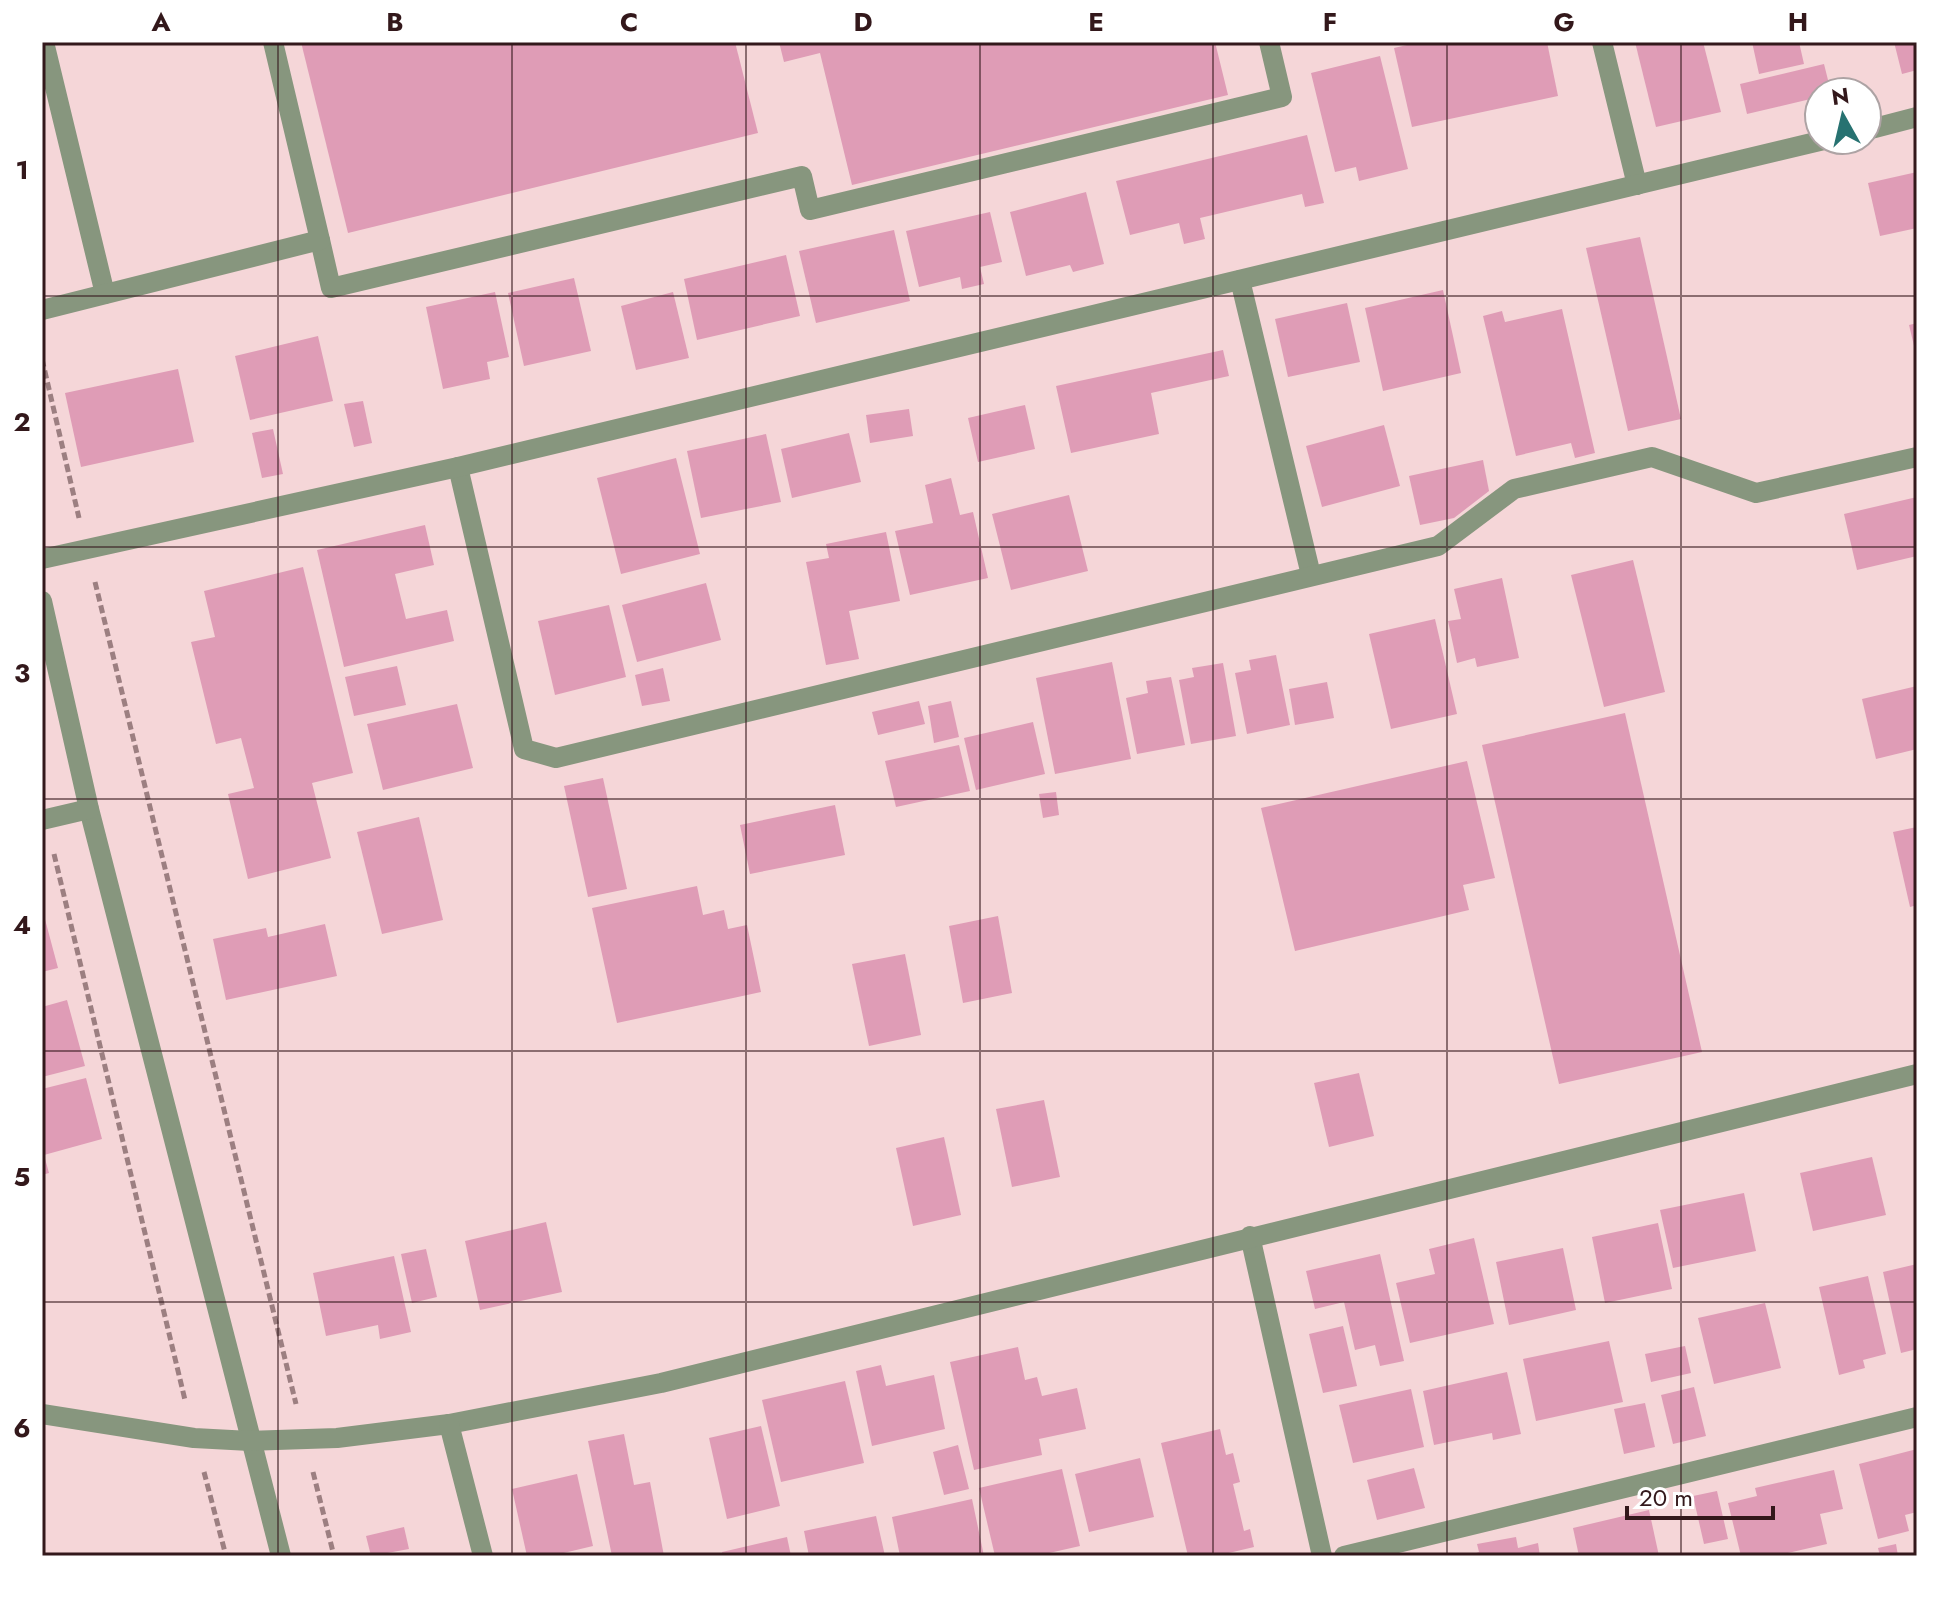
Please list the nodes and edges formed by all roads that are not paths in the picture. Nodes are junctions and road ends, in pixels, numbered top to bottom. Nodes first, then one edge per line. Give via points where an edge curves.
1 (44, 42) edge
2 (273, 42) edge
3 (1269, 42) edge
4 (1602, 42) edge
5 (1917, 117) edge
6 (1883, 126) edge
7 (1803, 145) edge
8 (1637, 185) junction
9 (320, 240) junction
10 (1240, 280) junction
11 (105, 294) junction
12 (42, 310) edge
13 (1917, 457) edge
14 (458, 467) junction
15 (42, 559) edge
16 (1311, 575) junction
17 (42, 601) edge
18 (89, 809) junction
19 (44, 820) edge
20 (1917, 1074) edge
21 (1250, 1236) junction
22 (42, 1414) edge
23 (1917, 1417) edge
24 (449, 1424) junction
25 (250, 1441) junction
26 (281, 1556) edge
27 (483, 1556) edge
28 (1322, 1556) edge
29 (1344, 1556) edge

1 - 11 street
2 - 9 street
3 - 9 street via 1282,97 810,210 802,176 331,288
4 - 8 street
5 - 6 street
7 - 8 street
8 - 10 street
9 - 11 street
10 - 14 street
10 - 16 street
11 - 12 street
13 - 16 street via 1756,493 1652,457 1514,489 1438,546
14 - 15 street
14 - 16 street via 524,749 556,758
17 - 18 street
18 - 19 street
18 - 25 street
20 - 21 street
21 - 24 street via 661,1383
21 - 28 street
22 - 25 street via 194,1438
23 - 29 street
24 - 25 street via 337,1438
24 - 27 street
25 - 26 street

